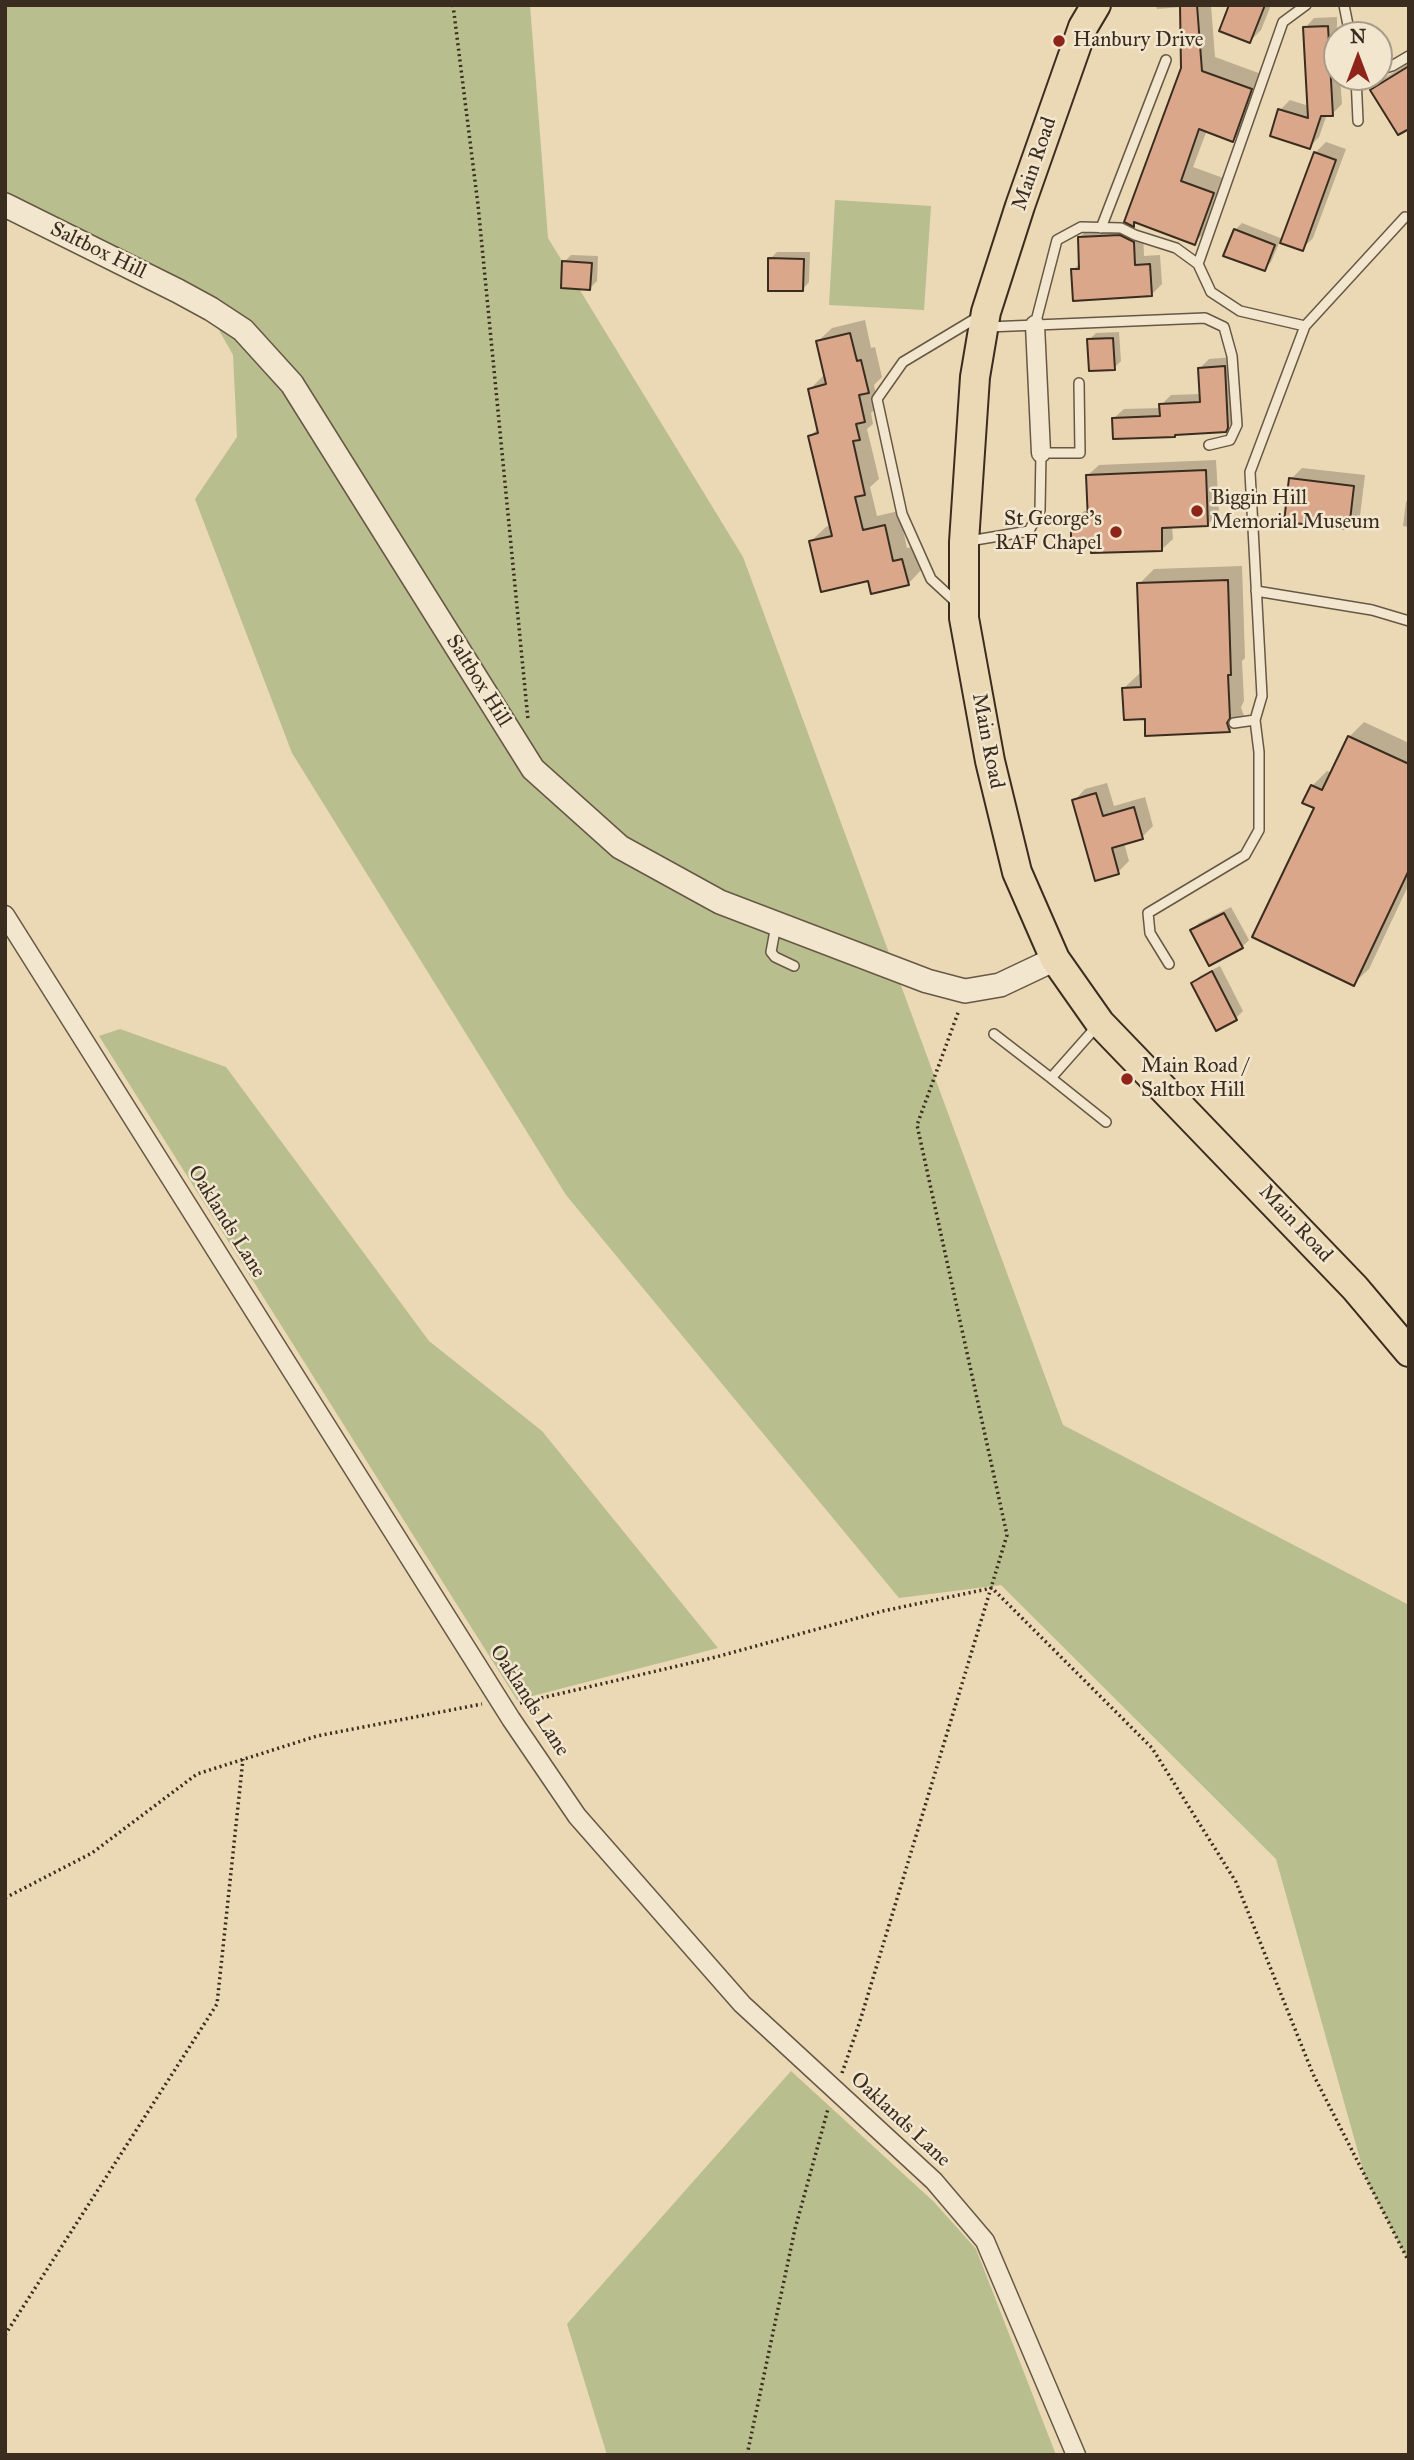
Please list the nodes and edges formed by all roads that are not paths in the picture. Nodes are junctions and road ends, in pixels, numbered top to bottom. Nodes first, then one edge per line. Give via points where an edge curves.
1 (1096, 5) edge
2 (1306, 5) edge
3 (1409, 56) edge
4 (1166, 60) dead end
5 (1393, 65) edge
6 (1357, 91) edge
7 (1358, 121) dead end
8 (5, 205) edge
9 (1405, 217) dead end
10 (1101, 228) junction
11 (1198, 264) junction
12 (985, 320) junction
13 (1035, 325) junction
14 (1305, 326) junction
15 (1079, 383) dead end
16 (1209, 445) dead end
17 (1041, 453) junction
18 (964, 542) junction
19 (1256, 591) junction
20 (964, 608) junction
21 (1409, 621) edge
22 (1255, 720) junction
23 (1234, 723) dead end
24 (5, 915) edge
25 (777, 923) junction
26 (1055, 959) junction
27 (1169, 964) dead end
28 (794, 966) dead end
29 (1100, 1023) junction
30 (994, 1034) dead end
31 (1051, 1078) junction
32 (1105, 1122) dead end
33 (1409, 1352) edge
34 (1076, 2455) edge

1 - 12 main road, Main Road via 1083,26
2 - 11 lane via 1283,22
3 - 5 lane
4 - 10 lane
6 - 7 lane
8 - 25 street, Saltbox Hill via 178,291 243,330 292,384 533,769 620,847 720,902
9 - 14 lane
10 - 11 lane via 1121,228 1176,248
10 - 13 lane via 1081,227 1057,240
11 - 14 lane via 1211,292 1240,312
12 - 13 lane
12 - 18 main road, Main Road via 975,377
12 - 20 lane via 903,362 877,399 902,514 930,579
13 - 16 lane via 1205,318 1224,327 1232,356 1237,425 1230,440
13 - 17 street
14 - 19 lane via 1250,472
15 - 17 lane via 1080,453
17 - 18 lane via 1040,510 1029,531
18 - 20 main road, Main Road
19 - 21 lane via 1372,610
19 - 22 lane via 1262,696
20 - 26 main road, Main Road via 990,761 1017,872
22 - 23 lane
22 - 27 lane via 1259,830 1245,856 1148,913 1150,933
24 - 34 street, Oaklands Lane via 577,1816 742,2004 934,2181 985,2241
25 - 26 street, Saltbox Hill via 927,981 965,991 1000,985
25 - 28 lane via 771,952
26 - 29 main road, Main Road
29 - 31 lane
29 - 33 main road, Main Road via 1354,1288
30 - 31 lane
31 - 32 lane

